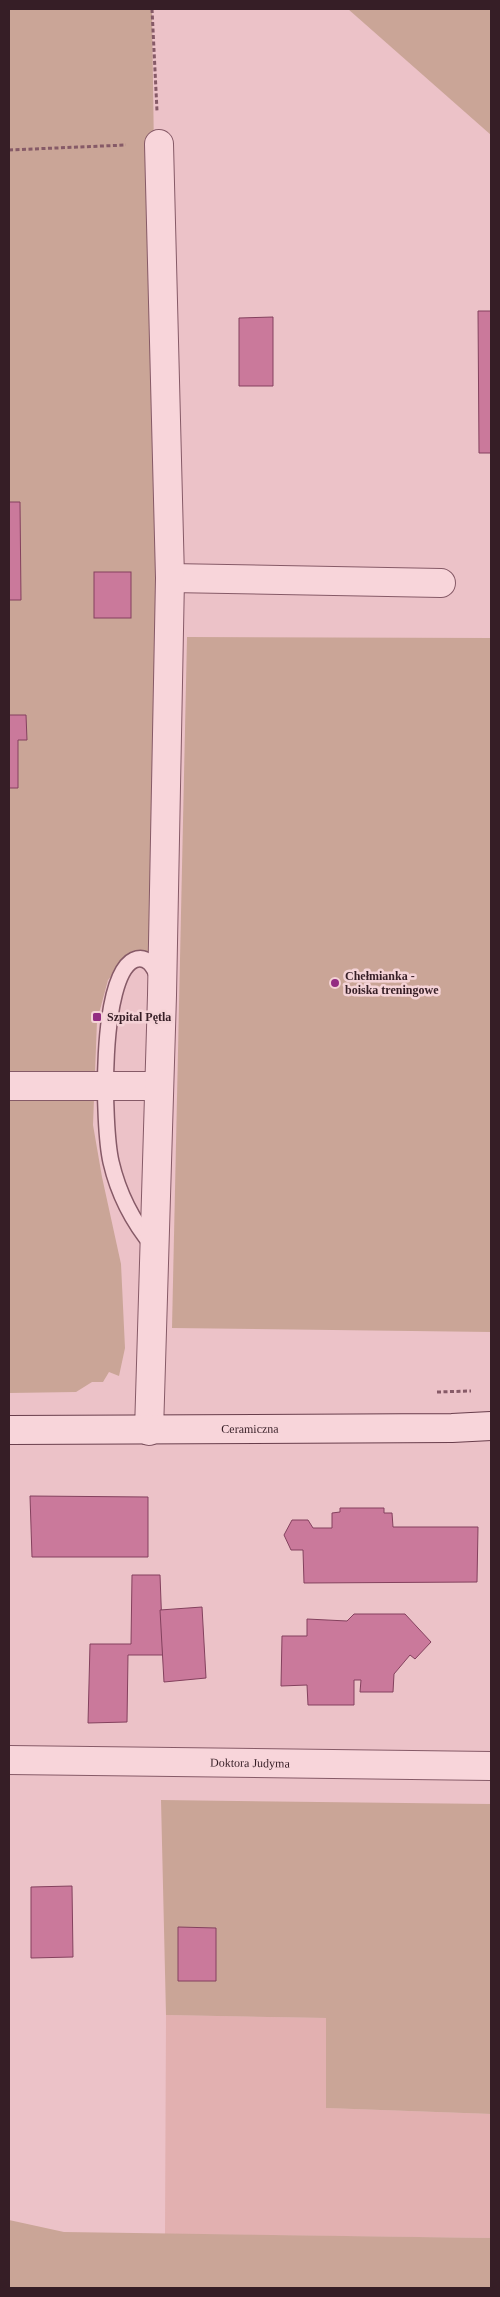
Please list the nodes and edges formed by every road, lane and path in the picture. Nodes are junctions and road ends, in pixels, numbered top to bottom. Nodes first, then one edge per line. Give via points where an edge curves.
1 (152, 9) edge
2 (159, 144) junction
3 (9, 150) edge
4 (170, 578) junction
5 (441, 583) dead end
6 (162, 995) junction
7 (106, 1085) junction
8 (9, 1086) edge
9 (158, 1086) junction
10 (154, 1248) junction
11 (491, 1426) edge
12 (9, 1430) edge
13 (149, 1431) junction
14 (9, 1760) edge
15 (491, 1766) edge

1 - 2 path
2 - 3 path
2 - 4 street
4 - 5 street
4 - 6 street
6 - 7 lane via 154,967 147,960 138,958 129,962 114,993 109,1019
6 - 9 street
7 - 8 street
7 - 9 street
7 - 10 lane via 111,1161 131,1215
9 - 10 street
10 - 13 street
11 - 13 street, Ceramiczna
12 - 13 street, Ceramiczna
14 - 15 street, Doktora Judyma

